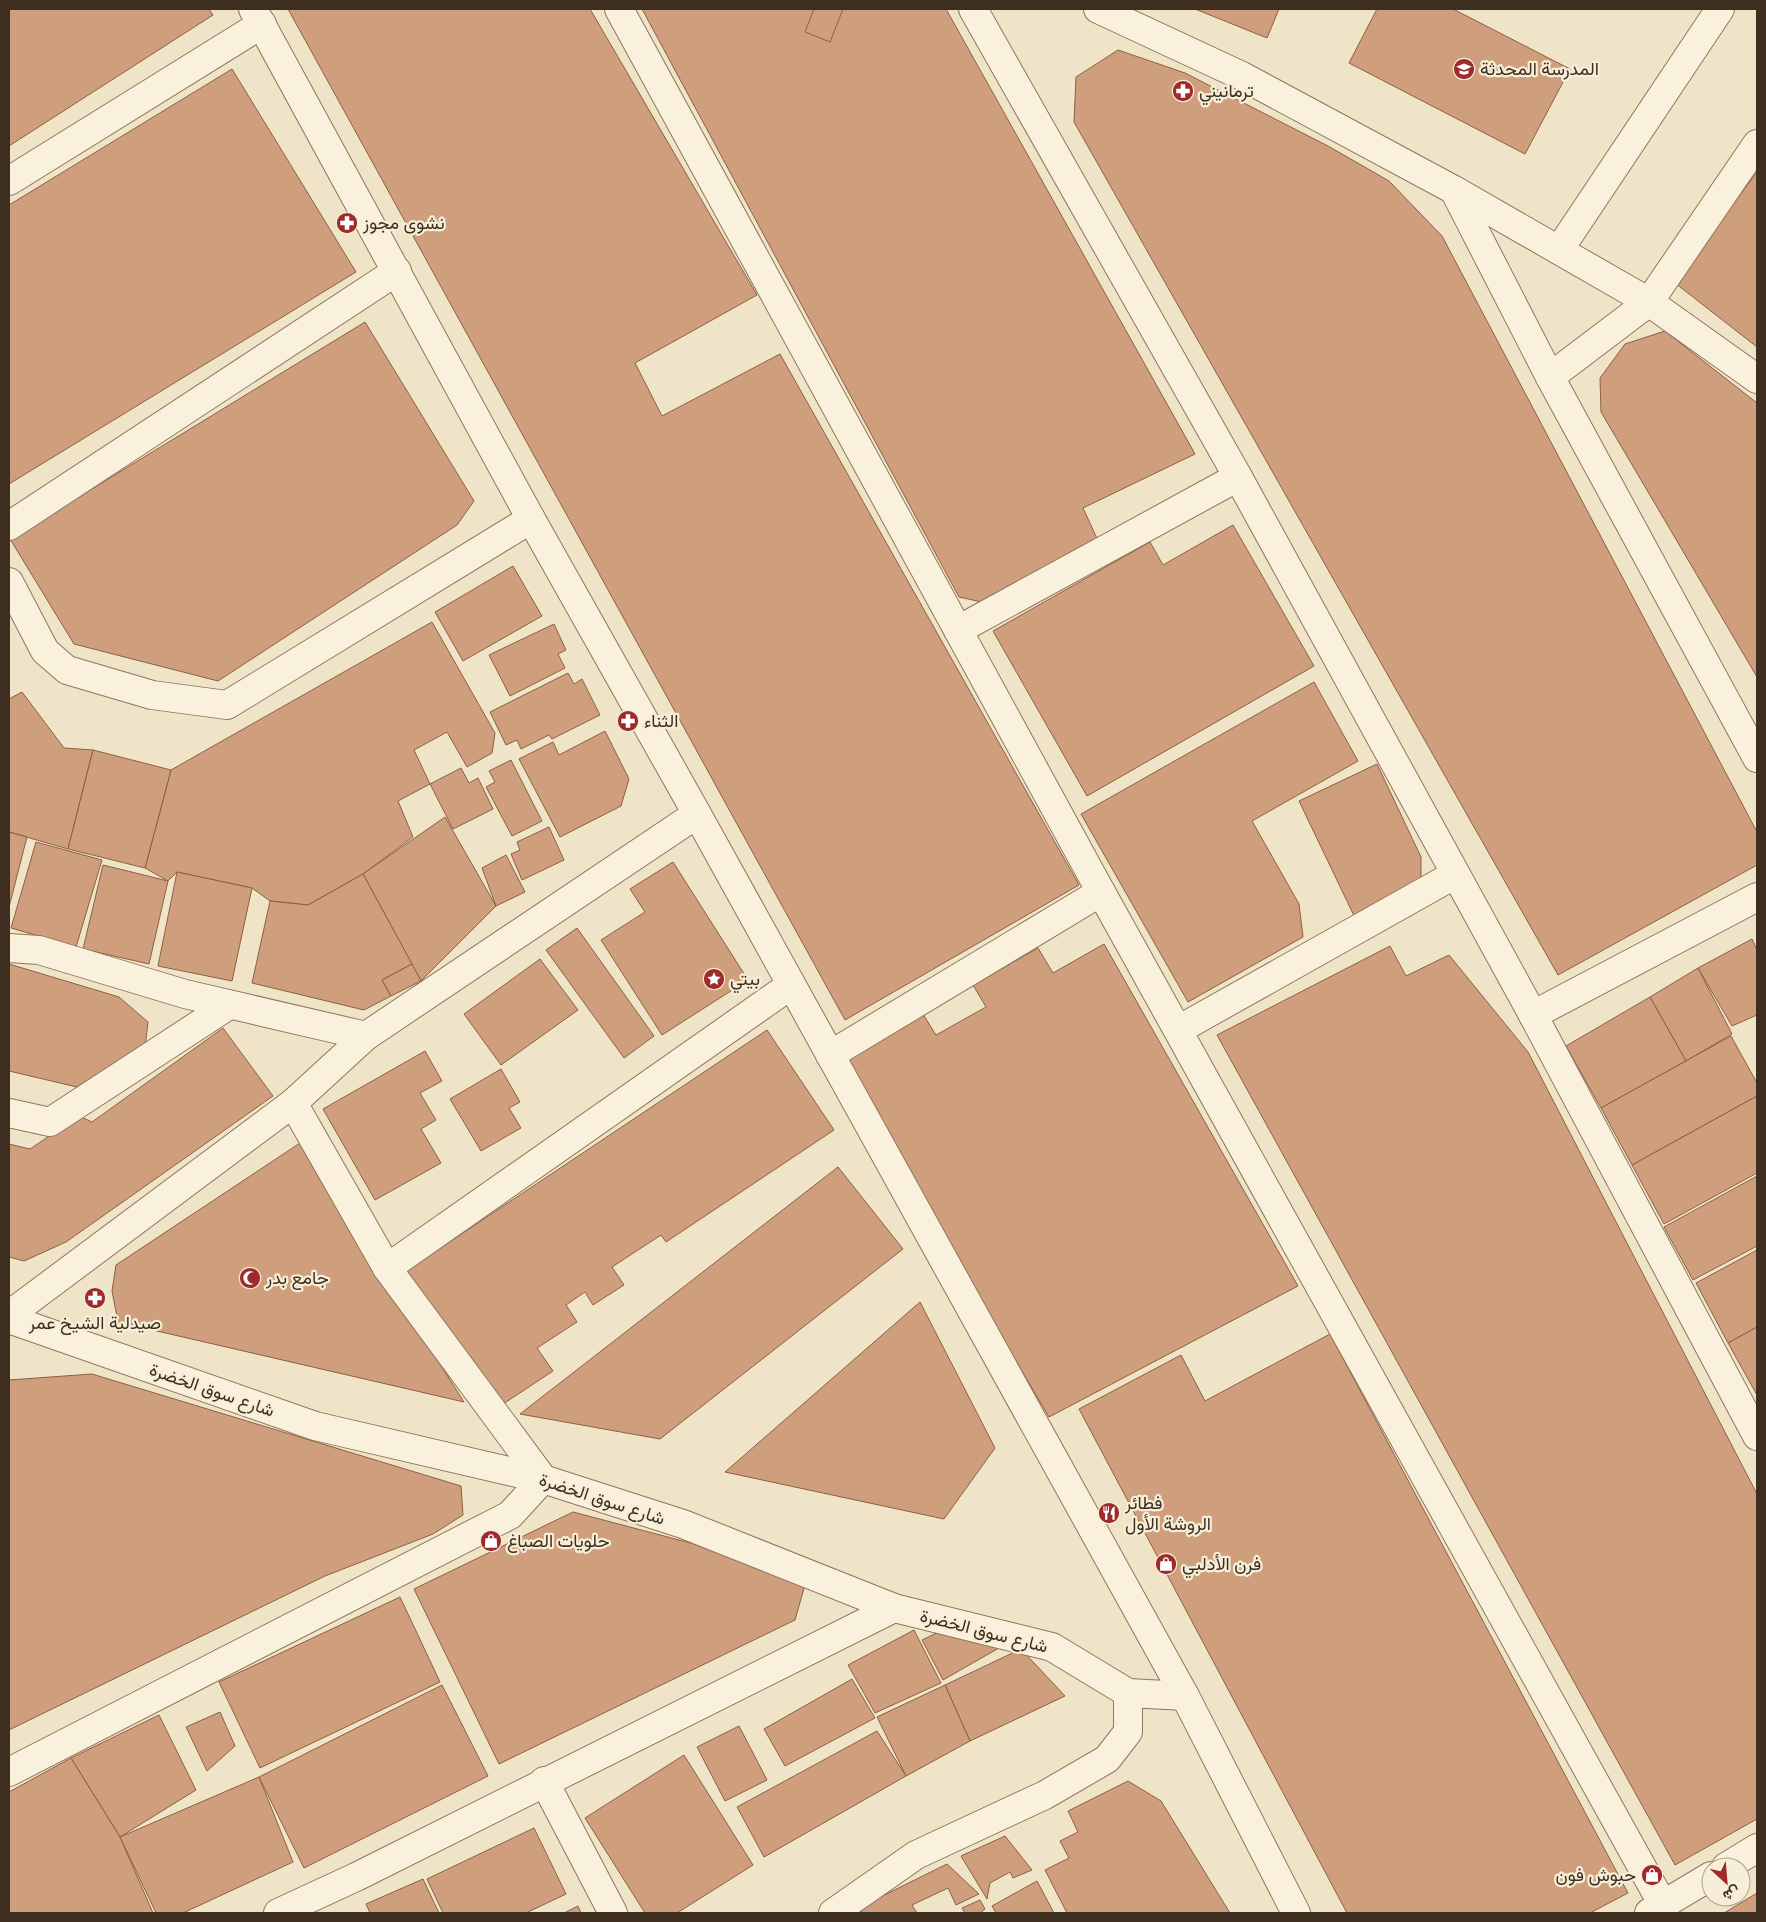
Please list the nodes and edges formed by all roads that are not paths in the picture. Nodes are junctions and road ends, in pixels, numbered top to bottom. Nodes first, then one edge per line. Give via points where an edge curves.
1 (619, 9) edge
2 (973, 9) edge
3 (1098, 9) edge
4 (1720, 9) edge
5 (258, 16) edge
6 (1757, 144) edge
7 (9, 181) edge
8 (1454, 190) junction
9 (1559, 250) junction
10 (398, 271) junction
11 (1649, 302) junction
12 (1550, 377) junction
13 (1757, 379) edge
14 (1238, 477) junction
15 (531, 519) junction
16 (9, 526) edge
17 (9, 582) edge
18 (958, 630) junction
19 (1757, 758) edge
20 (697, 814) junction
21 (1454, 875) junction
22 (1101, 892) junction
23 (1757, 897) edge
24 (9, 948) edge
25 (792, 985) junction
26 (229, 1005) junction
27 (1533, 1015) junction
28 (1178, 1030) junction
29 (366, 1036) junction
30 (830, 1055) junction
31 (294, 1103) junction
32 (9, 1114) edge
33 (387, 1268) junction
34 (9, 1315) edge
35 (9, 1319) edge
36 (1757, 1436) edge
37 (543, 1479) junction
38 (894, 1608) junction
39 (1128, 1693) junction
40 (1185, 1696) junction
41 (9, 1772) edge
42 (544, 1781) junction
43 (1757, 1848) edge
44 (1742, 1857) edge
45 (1701, 1882) edge
46 (1656, 1909) edge
47 (278, 1913) edge
48 (613, 1913) edge
49 (832, 1913) edge
50 (1296, 1913) edge

1 - 18 street
2 - 14 street
3 - 8 street via 1242,76
4 - 9 street
5 - 7 street
5 - 10 street
6 - 11 street
8 - 9 street
8 - 12 street
9 - 11 street
10 - 15 street
10 - 16 street
11 - 12 street
11 - 13 street
12 - 19 street
14 - 18 street
14 - 21 street
15 - 17 street via 226,705 152,695 67,670 45,651
15 - 20 street
18 - 22 street
20 - 25 street
20 - 29 street
21 - 27 street
21 - 28 street
22 - 28 street
22 - 30 street
23 - 27 street
24 - 26 street via 39,950
25 - 30 street
25 - 33 street
26 - 29 street
26 - 32 street via 50,1122
27 - 36 street
28 - 46 street
29 - 31 street
30 - 40 street
31 - 33 street
31 - 34 street
33 - 37 street
35 - 37 street, شارع سوق الخضرة via 315,1426
37 - 38 street, شارع سوق الخضرة via 683,1524
37 - 41 street via 510,1515
38 - 39 street, شارع سوق الخضرة via 1052,1647
38 - 42 street
39 - 40 street, شارع سوق الخضرة
39 - 49 street via 1128,1732 1107,1759 1045,1795 916,1855
40 - 50 street
42 - 47 street
42 - 48 street
43 - 44 street
45 - 46 street

